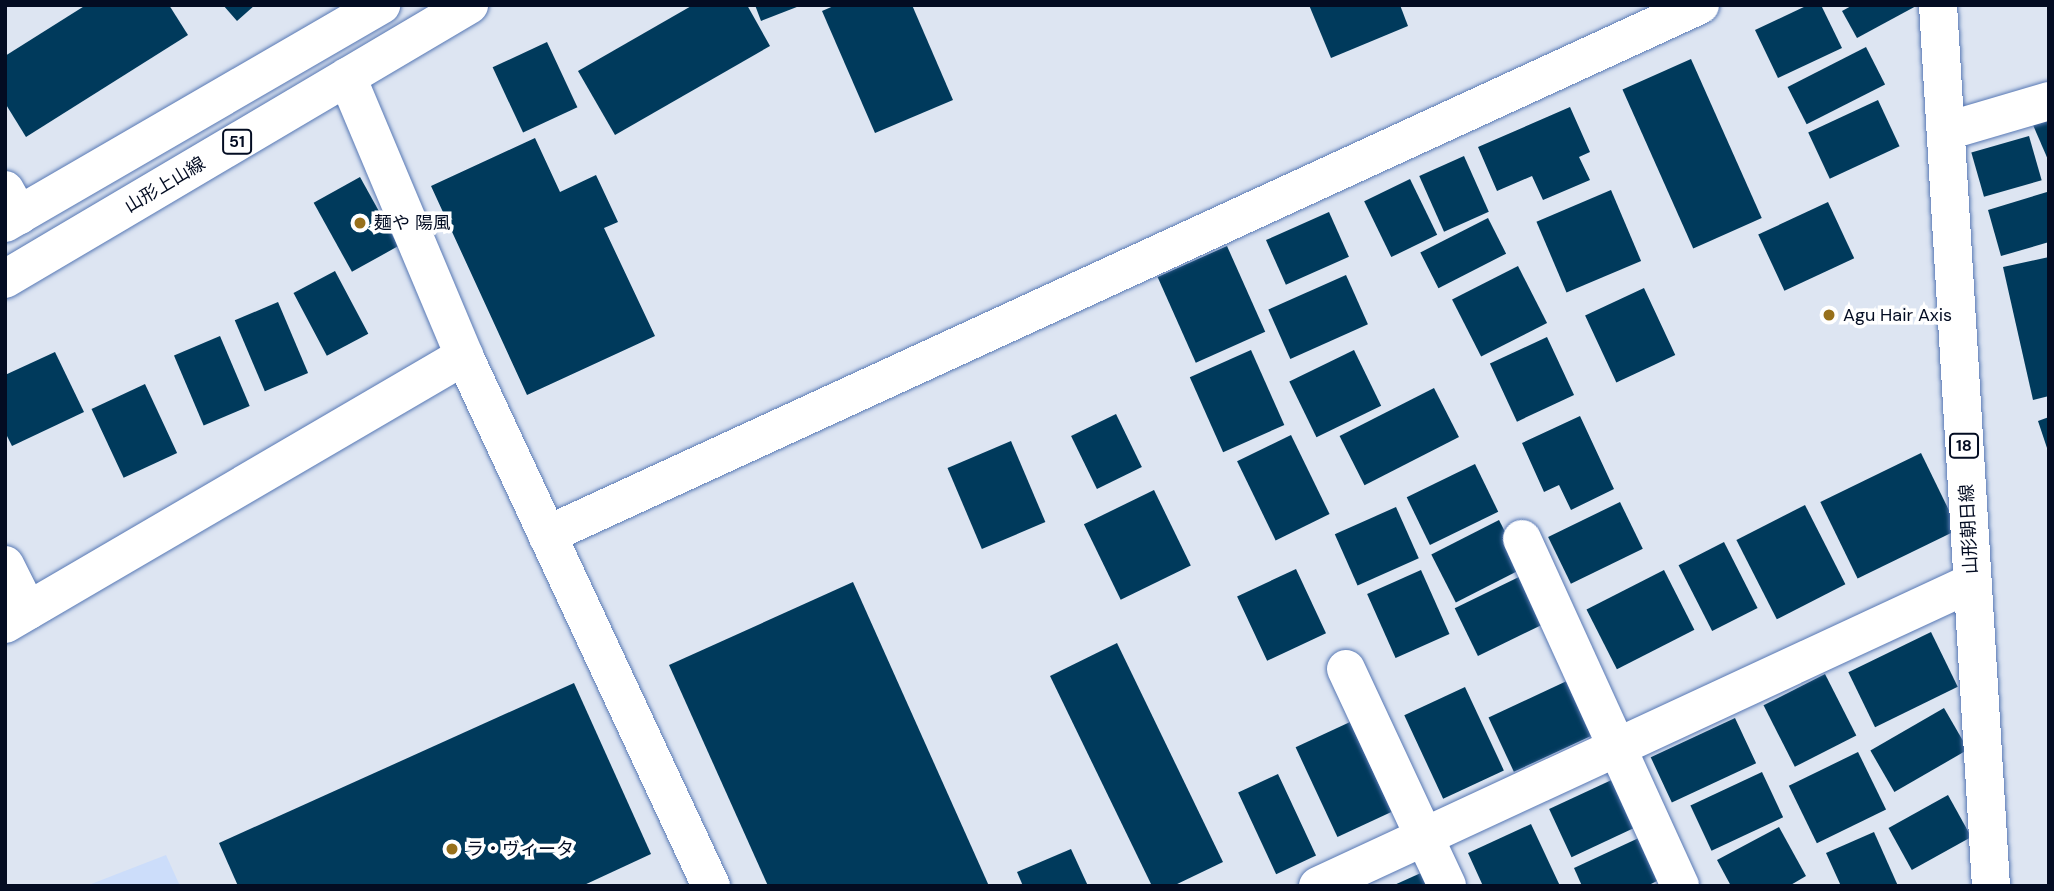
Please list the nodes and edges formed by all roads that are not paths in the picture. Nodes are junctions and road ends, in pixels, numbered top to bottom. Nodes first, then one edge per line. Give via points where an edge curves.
1 (381, 5) edge
2 (469, 5) edge
3 (1700, 5) edge
4 (1938, 5) edge
5 (347, 77) junction
6 (2049, 101) edge
7 (1947, 131) junction
8 (10, 209) edge
9 (5, 279) edge
10 (464, 356) junction
11 (547, 535) junction
12 (1522, 539) dead end
13 (5, 565) edge
14 (1971, 583) junction
15 (16, 618) edge
16 (1346, 669) dead end
17 (1616, 747) junction
18 (1425, 837) junction
19 (711, 886) edge
20 (1318, 886) edge
21 (1447, 886) edge
22 (1680, 886) edge
23 (1991, 886) edge

1 - 8 street
2 - 5 street, 山形上山線 / 51
3 - 11 street
4 - 7 street, 山形朝日線 / 18
5 - 9 street, 山形上山線 / 51
5 - 10 street
6 - 7 street
7 - 14 street, 山形朝日線 / 18
10 - 11 street
10 - 15 street
11 - 19 street
12 - 17 street
13 - 15 street
14 - 17 street
14 - 23 street, 山形朝日線 / 18
16 - 18 street
17 - 18 street
17 - 22 street
18 - 20 street
18 - 21 street

